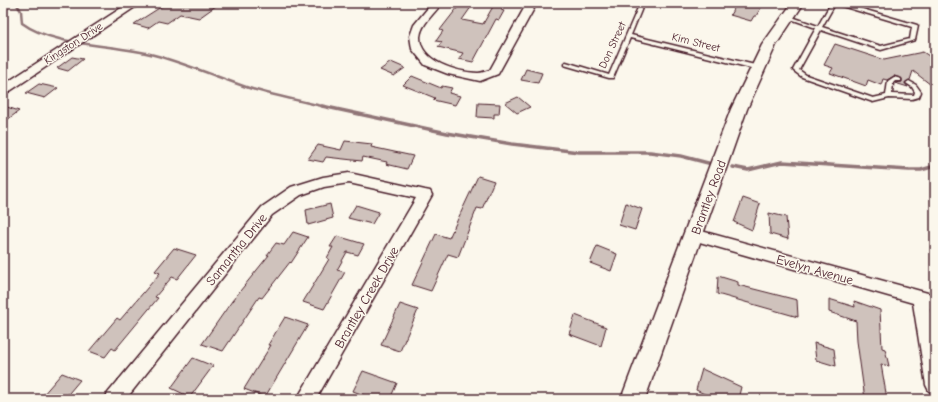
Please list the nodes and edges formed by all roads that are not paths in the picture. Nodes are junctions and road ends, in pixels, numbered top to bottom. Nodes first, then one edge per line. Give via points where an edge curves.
1 (136, 3) edge
2 (437, 3) edge
3 (532, 3) edge
4 (642, 3) edge
5 (798, 3) edge
6 (833, 3) edge
7 (837, 3) edge
8 (787, 17) junction
9 (819, 28) junction
10 (628, 36) junction
11 (566, 64) dead end
12 (759, 68) junction
13 (899, 80) dead end
14 (909, 83) dead end
15 (6, 86) edge
16 (889, 96) junction
17 (425, 195) joint
18 (694, 235) junction
19 (927, 300) edge
20 (935, 386) edge
21 (114, 399) edge
22 (306, 399) edge
23 (633, 399) edge

1 - 15 street, Kingston Drive
2 - 3 street via 419,25 415,36 417,49 429,63 452,72 480,77 494,72
4 - 10 lane, Don Street
5 - 8 street, Brantley Road
6 - 9 lane
7 - 9 lane via 914,26 912,40 881,48
8 - 9 lane
8 - 12 street, Brantley Road via 769,45
9 - 16 lane via 796,70 804,76 867,98 878,100
10 - 11 lane, Don Street via 611,76
10 - 12 lane, Kim Street
12 - 18 street, Brantley Road via 739,109
13 - 16 lane via 894,79 890,82
14 - 16 lane via 917,89 917,96
17 - 21 street, Samantha Drive via 349,178 324,182 296,191 267,211
17 - 22 street, Brantley Creek Drive
18 - 19 street, Evelyn Avenue
18 - 23 street, Brantley Road
19 - 20 street

